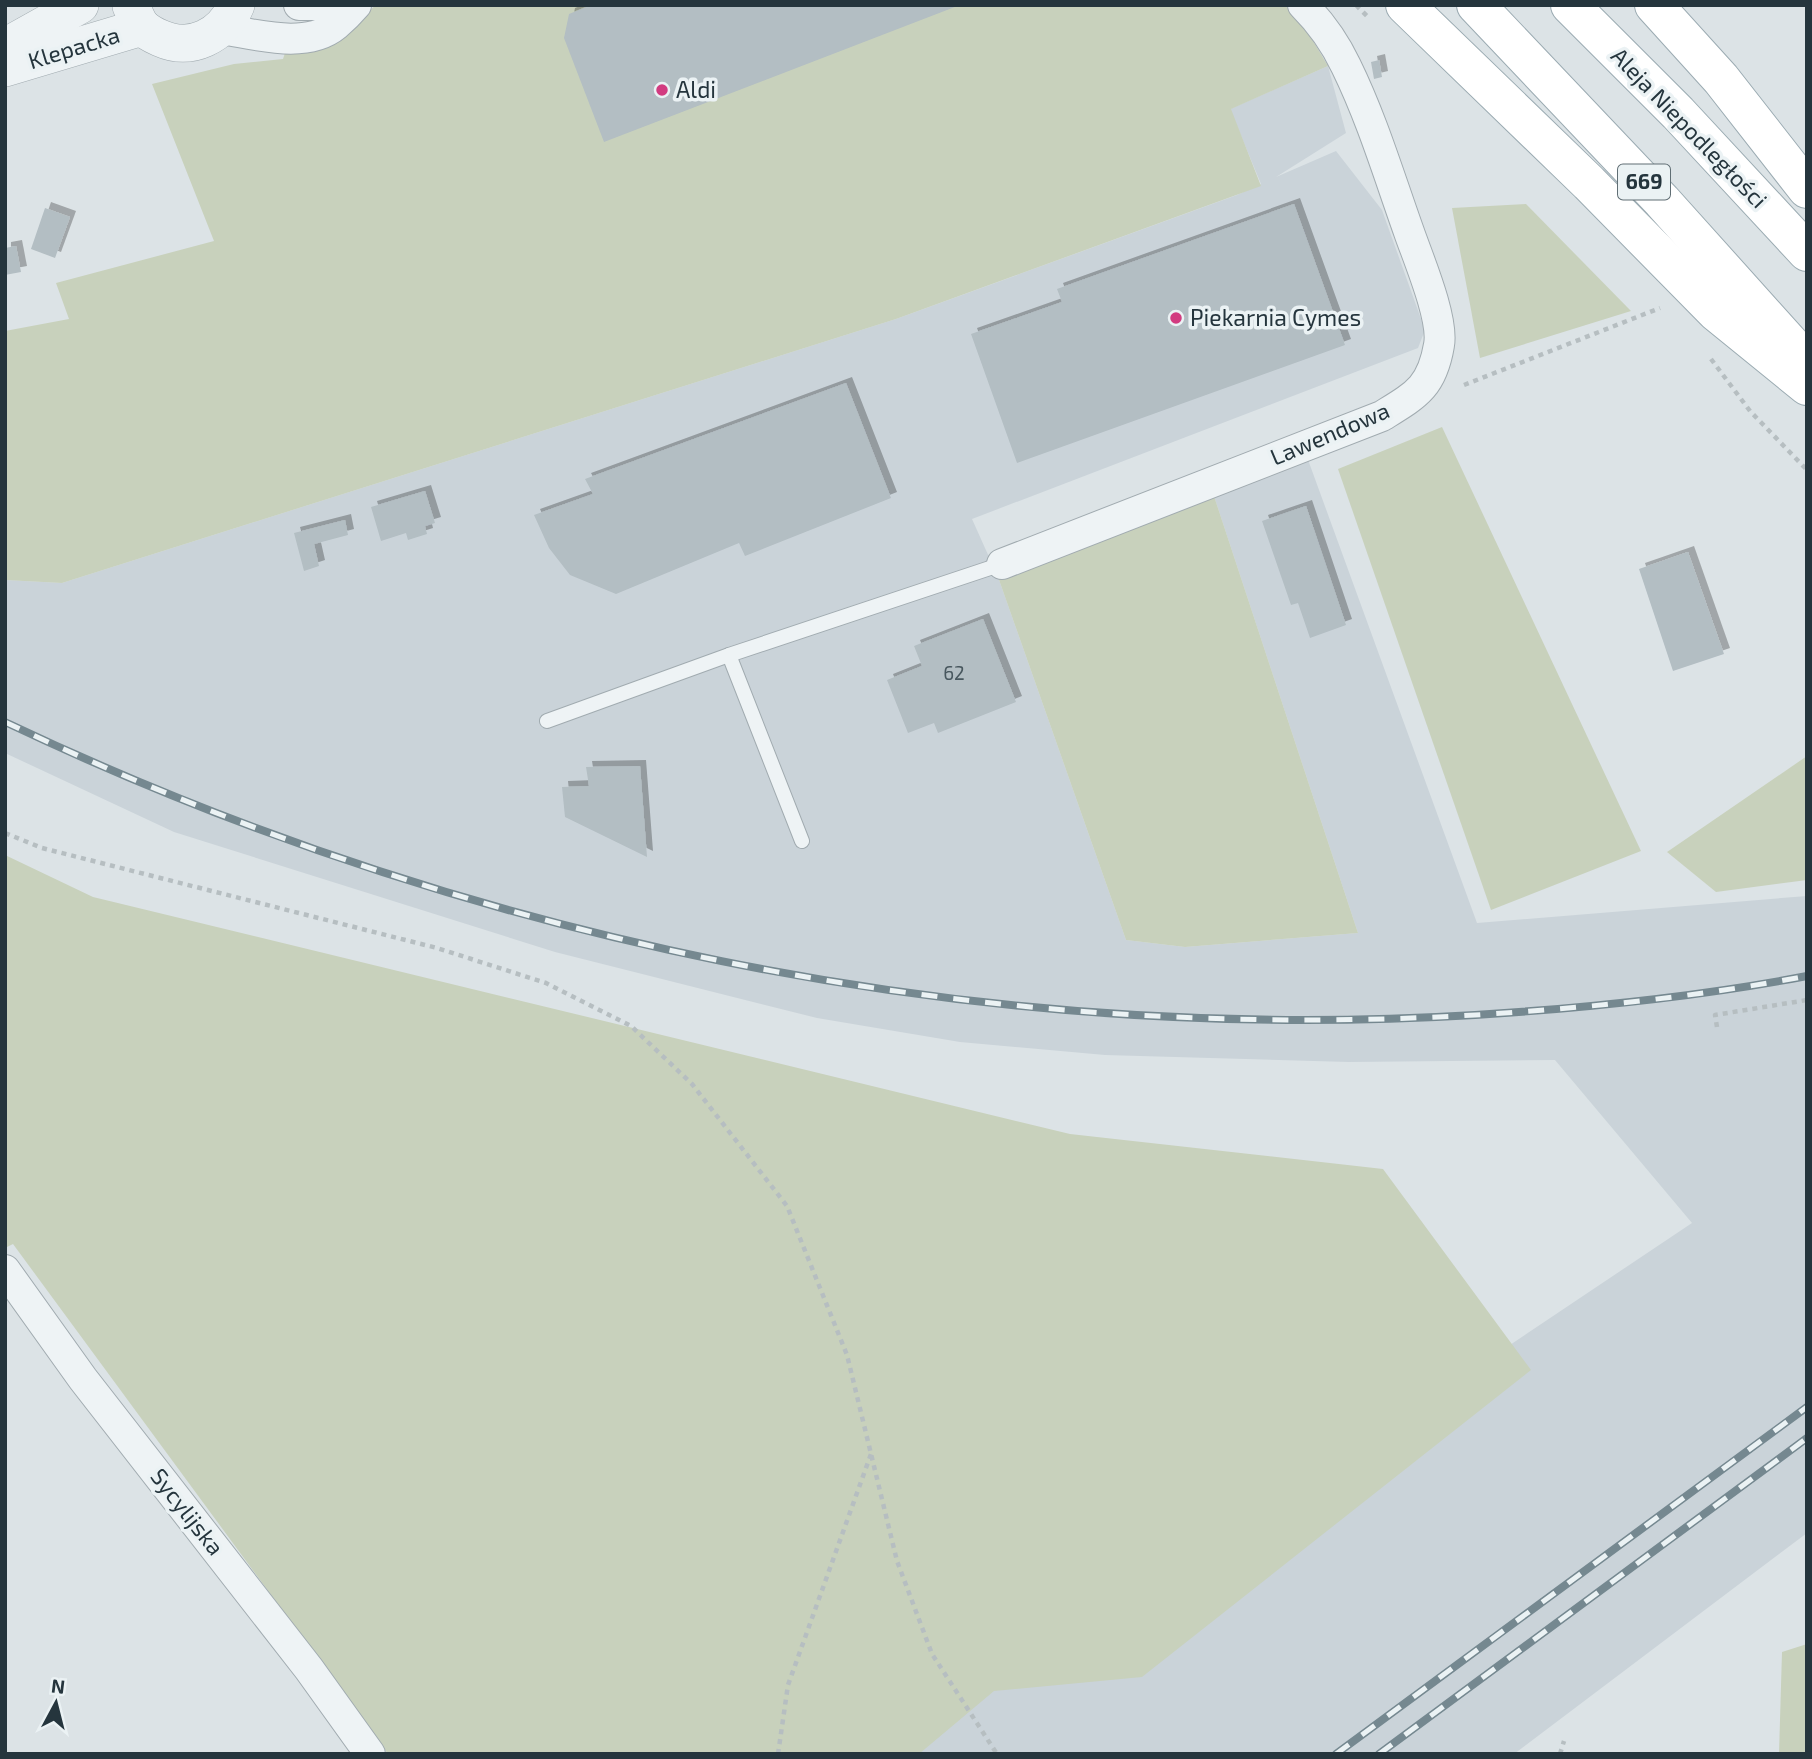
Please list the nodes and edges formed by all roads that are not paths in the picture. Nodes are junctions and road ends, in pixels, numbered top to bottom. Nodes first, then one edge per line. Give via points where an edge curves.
1 (80, 5) edge
2 (299, 5) edge
3 (334, 5) edge
4 (356, 5) edge
5 (1303, 5) edge
6 (1405, 5) edge
7 (1476, 5) edge
8 (1570, 5) edge
9 (1654, 5) edge
10 (136, 16) edge
11 (228, 17) edge
12 (5, 47) edge
13 (5, 68) edge
14 (1807, 188) edge
15 (1807, 252) edge
16 (1807, 363) edge
17 (1807, 386) edge
18 (1002, 564) joint
19 (729, 655) junction
20 (547, 721) dead end
21 (802, 841) dead end
22 (5, 1270) edge
23 (370, 1754) edge

1 - 12 street, Klepacka
2 - 3 street
4 - 11 street via 334,27 306,38 280,37
5 - 18 street, Lawendowa via 1335,45 1369,120 1433,301 1440,341 1433,371 1417,395 1382,416
6 - 17 main road via 1716,312
7 - 16 main road, 669 via 1662,201
8 - 15 main road, Aleja Niepodległości
9 - 14 main road via 1721,79
10 - 11 street via 153,35 170,43 188,44 206,39
10 - 13 street, Klepacka
18 - 19 lane
19 - 20 lane
19 - 21 lane
22 - 23 street, Sycylijska

